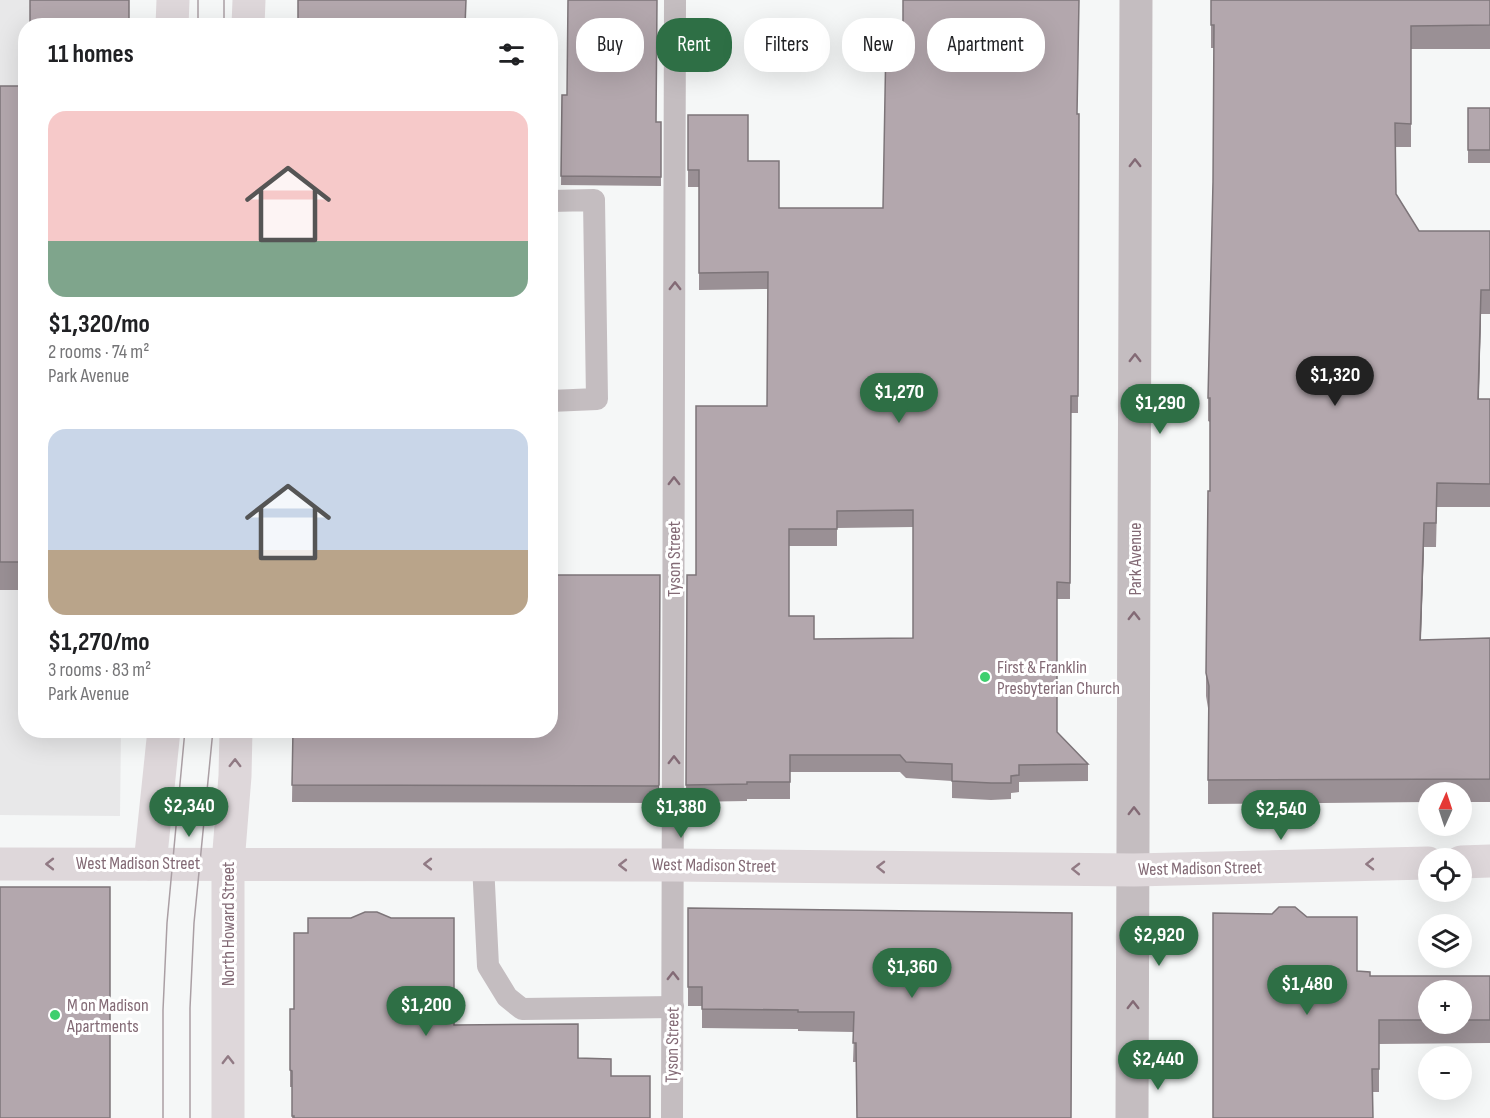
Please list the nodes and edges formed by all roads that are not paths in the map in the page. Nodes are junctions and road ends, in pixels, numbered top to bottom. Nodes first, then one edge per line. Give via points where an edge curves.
1 (173, 0) edge
2 (249, 0) edge
3 (675, 0) edge
4 (1136, 0) edge
5 (172, 18) edge
6 (248, 18) edge
7 (558, 201) edge
8 (558, 401) edge
9 (163, 738) edge
10 (236, 738) edge
11 (1490, 861) edge
12 (1472, 862) edge
13 (228, 863) junction
14 (1418, 863) edge
15 (0, 864) edge
16 (150, 864) junction
17 (483, 864) junction
18 (673, 865) junction
19 (1134, 870) junction
20 (673, 1006) junction
21 (228, 1118) edge
22 (672, 1118) edge
23 (1132, 1118) edge

1 - 5 main road
2 - 6 main road
18 -> 3 lane, Tyson Street
19 -> 4 street, Park Avenue
7 - 8 lane via 594,200 597,399
9 - 16 main road
13 -> 10 main road, North Howard Street
11 - 12 main road
13 - 16 main road, West Madison Street
17 -> 13 main road, West Madison Street
21 -> 13 main road, North Howard Street
14 -> 19 main road, West Madison Street
16 -> 15 main road, West Madison Street
18 -> 17 main road, West Madison Street
17 - 20 lane via 488,966 507,997 522,1009
19 -> 18 main road, West Madison Street
20 -> 18 lane, Tyson Street
23 -> 19 street, Park Avenue
20 - 22 lane, Tyson Street

